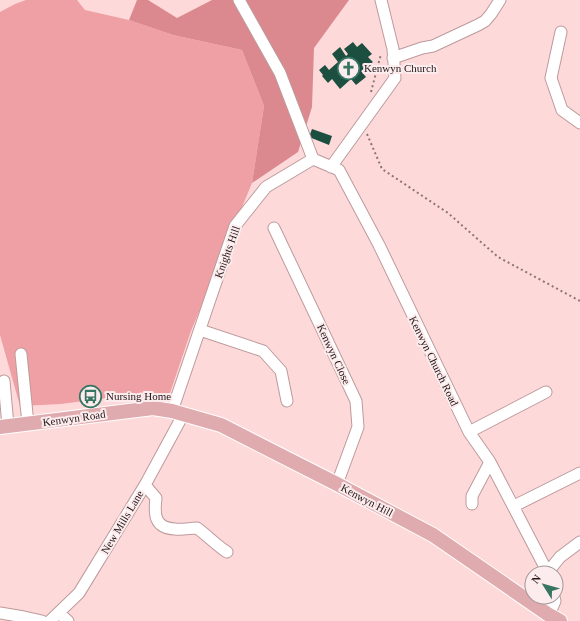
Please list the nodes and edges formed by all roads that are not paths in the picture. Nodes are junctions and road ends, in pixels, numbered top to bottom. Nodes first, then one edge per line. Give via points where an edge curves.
1 (239, 0) edge
2 (380, 0) edge
3 (500, 0) edge
4 (561, 32) dead end
5 (393, 58) junction
6 (580, 123) edge
7 (313, 159) junction
8 (331, 167) junction
9 (274, 228) dead end
10 (200, 330) junction
11 (21, 354) dead end
12 (4, 381) dead end
13 (546, 392) dead end
14 (287, 401) dead end
15 (178, 413) junction
16 (28, 424) junction
17 (4, 427) edge
18 (469, 432) junction
19 (490, 462) junction
20 (580, 473) edge
21 (337, 484) junction
22 (145, 485) junction
23 (472, 504) dead end
24 (514, 506) junction
25 (580, 542) edge
26 (227, 552) dead end
27 (544, 565) edge
28 (554, 565) edge
29 (555, 605) edge
30 (0, 613) edge
31 (59, 613) junction
32 (555, 618) edge
33 (42, 621) edge
34 (50, 621) edge
35 (68, 621) edge

1 - 7 street via 280,73
2 - 5 street
3 - 5 street via 485,21 478,25 433,46
4 - 6 street via 552,78 562,110
5 - 8 street via 395,78
7 - 8 street, Kenwyn Church Road
7 - 10 street, Knights Hill via 266,187 234,226
8 - 18 street, Kenwyn Church Road via 339,170 379,245
9 - 21 street, Kenwyn Close via 356,400 358,427
10 - 14 street via 263,351 281,371
10 - 15 street, Knights Hill
11 - 16 street
12 - 17 street
13 - 18 street
15 - 16 main road, Kenwyn Road via 153,408
15 - 21 main road, Kenwyn Hill via 220,426
15 - 22 street, New Mills Lane
16 - 17 main road, Kenwyn Road
18 - 19 street, Kenwyn Church Road
19 - 23 street via 472,496
19 - 24 street, Kenwyn Church Road
20 - 24 street
21 - 32 main road, Kenwyn Hill via 434,535
22 - 26 street via 156,498 156,519 164,526 175,529 198,528
22 - 31 street, New Mills Lane via 79,593
24 - 27 street, Kenwyn Church Road
25 - 28 street
29 - 32 street
30 - 33 street
31 - 34 street, New Mills Lane
31 - 35 street

